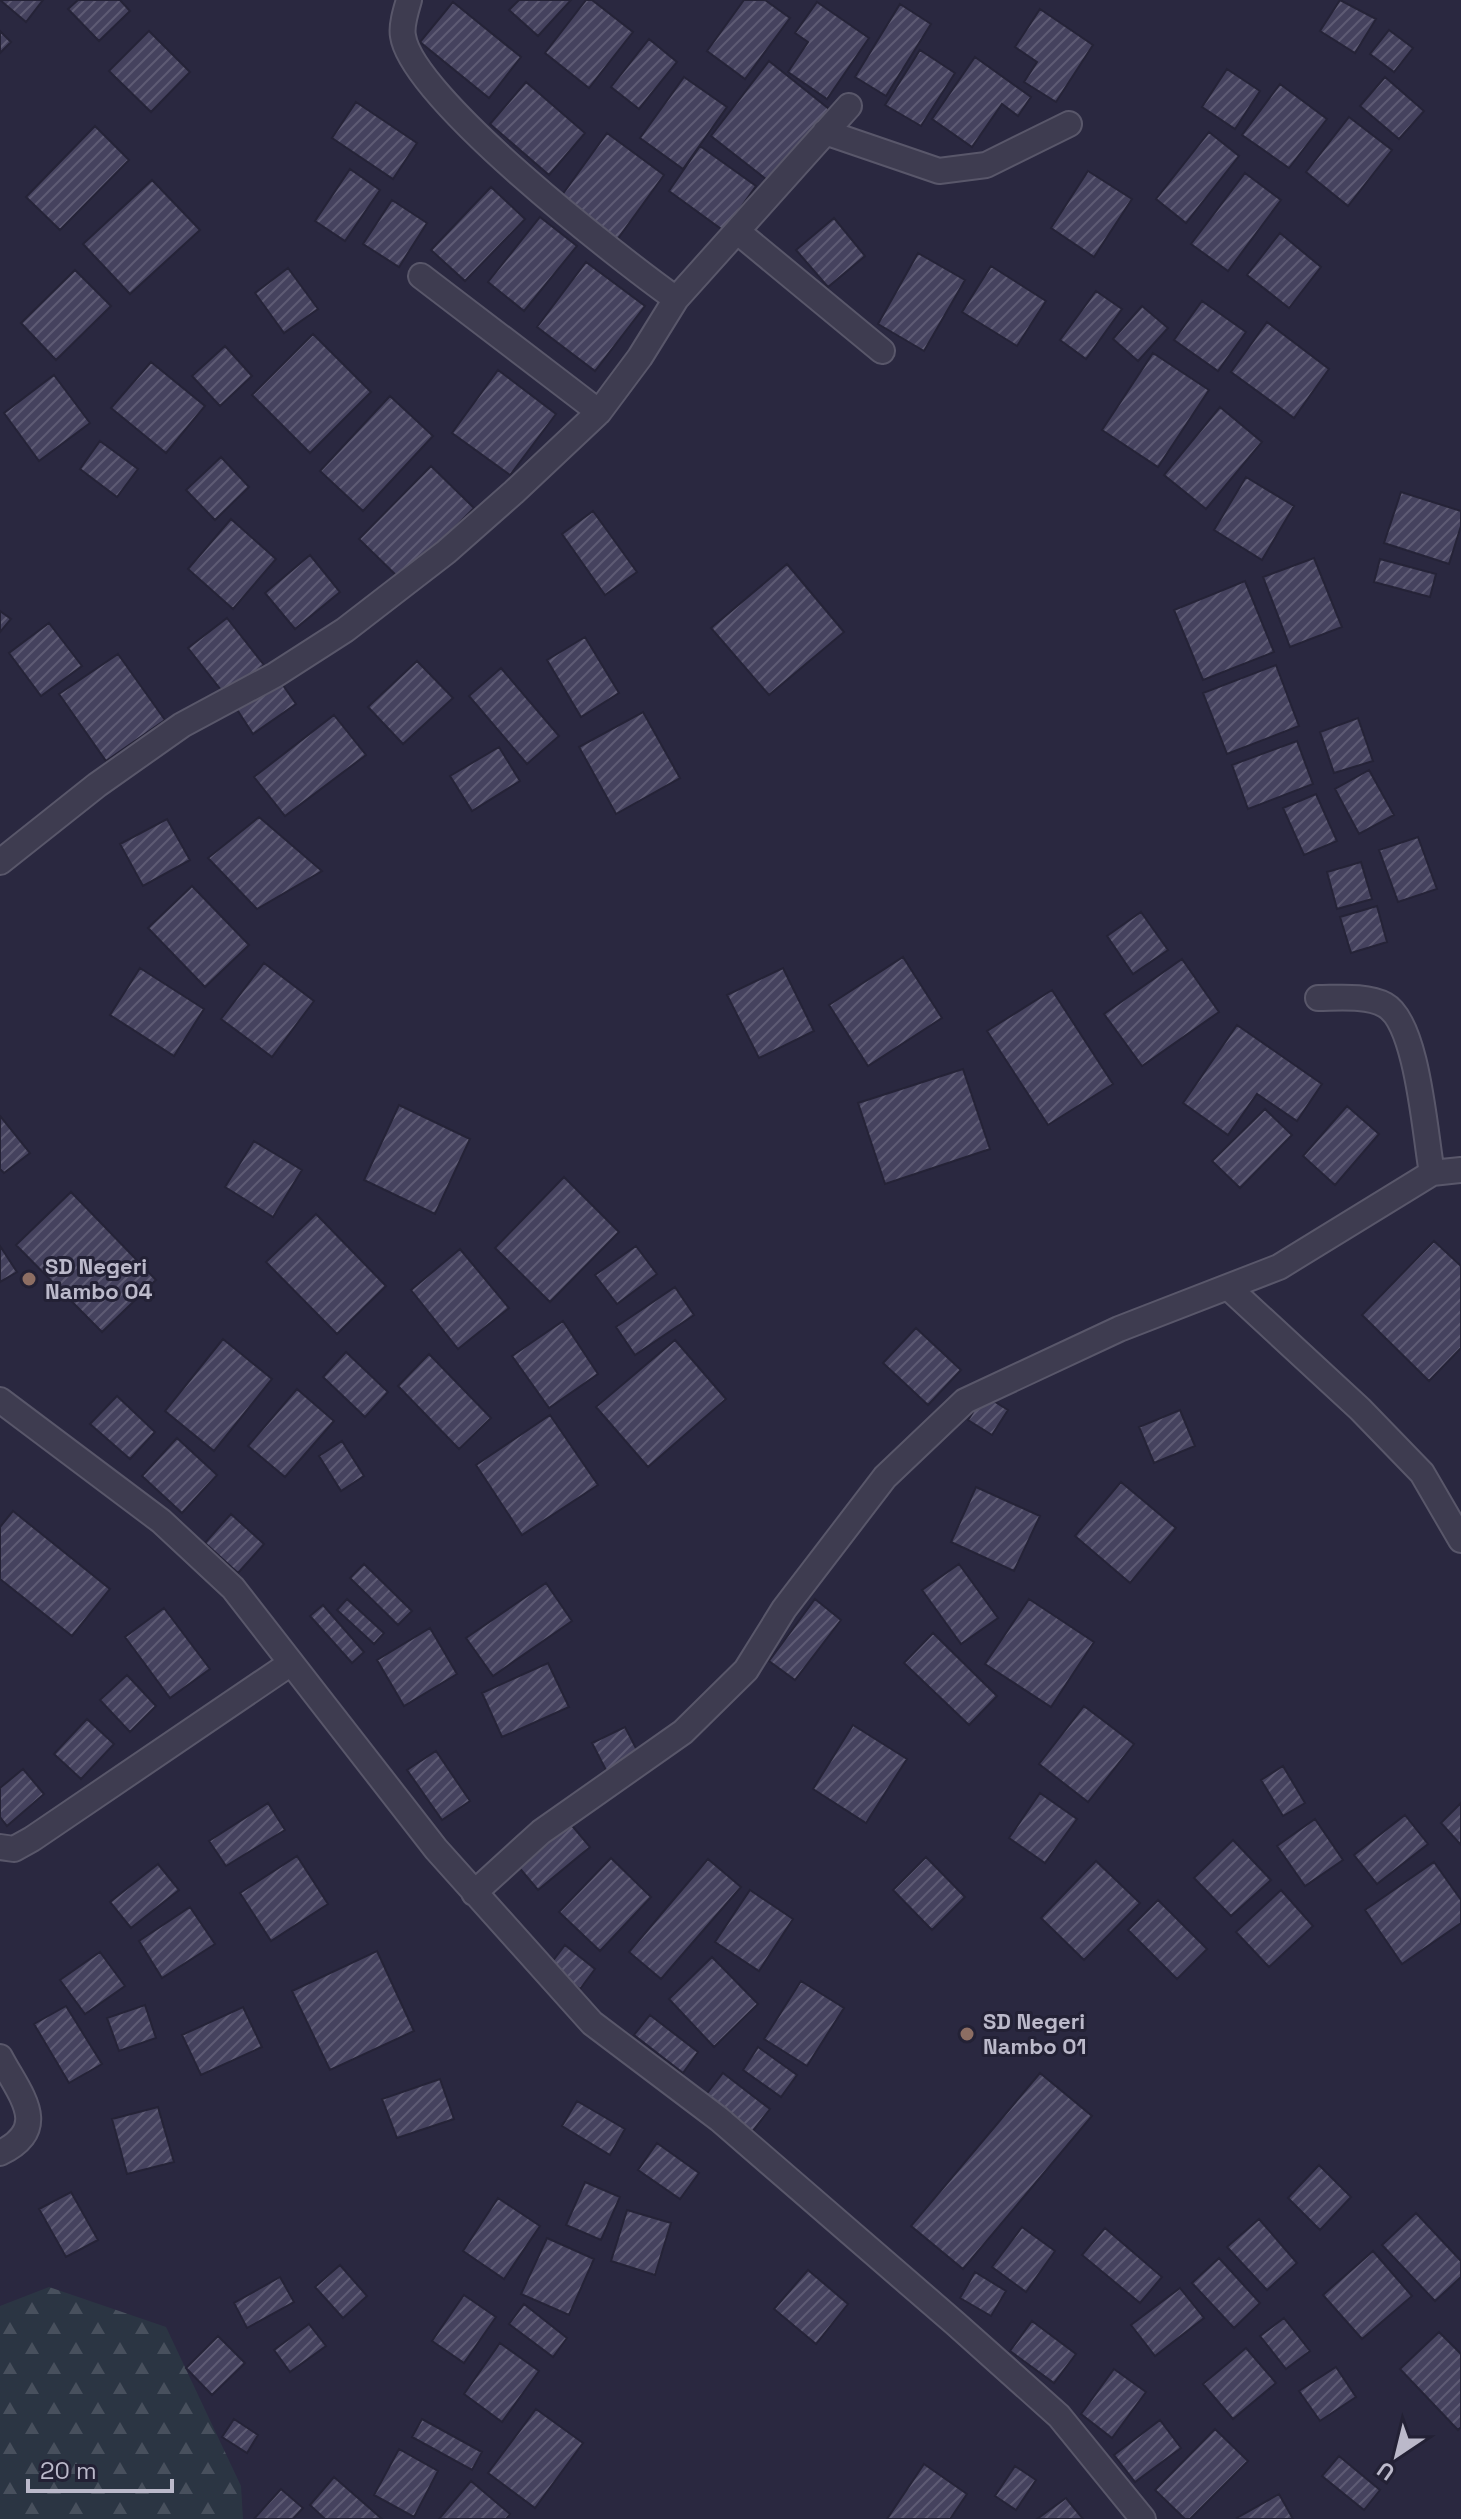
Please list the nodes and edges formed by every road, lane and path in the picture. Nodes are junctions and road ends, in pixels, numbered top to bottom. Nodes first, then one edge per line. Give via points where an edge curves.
1 (409, 0) edge
2 (849, 106) dead end
3 (1069, 124) dead end
4 (825, 132) junction
5 (738, 232) junction
6 (421, 276) dead end
7 (676, 299) junction
8 (882, 351) dead end
9 (599, 412) junction
10 (0, 862) edge
11 (1318, 998) dead end
12 (1461, 1170) edge
13 (1432, 1173) junction
14 (1229, 1288) junction
15 (0, 1400) edge
16 (1461, 1540) edge
17 (291, 1663) junction
18 (0, 1847) edge
19 (474, 1893) junction
20 (0, 2057) edge
21 (0, 2153) edge
22 (1143, 2519) edge

1 - 7 street via 403,37 421,76 582,229
2 - 4 street
3 - 4 street via 986,165 939,171
4 - 5 street
5 - 7 street
5 - 8 street
6 - 9 street
7 - 9 street
9 - 10 street via 446,552 345,630 182,725
11 - 13 street via 1386,1006 1406,1031
12 - 13 street
13 - 14 street via 1279,1267
14 - 16 street via 1422,1473
14 - 19 street via 1119,1329 965,1401 885,1477 784,1609 746,1670 683,1732 541,1832
15 - 17 street via 161,1521 233,1588
17 - 18 street via 32,1839 14,1849
17 - 19 street
19 - 22 street via 592,2023 719,2119 1059,2416
20 - 21 street via 28,2111 30,2128 21,2142

